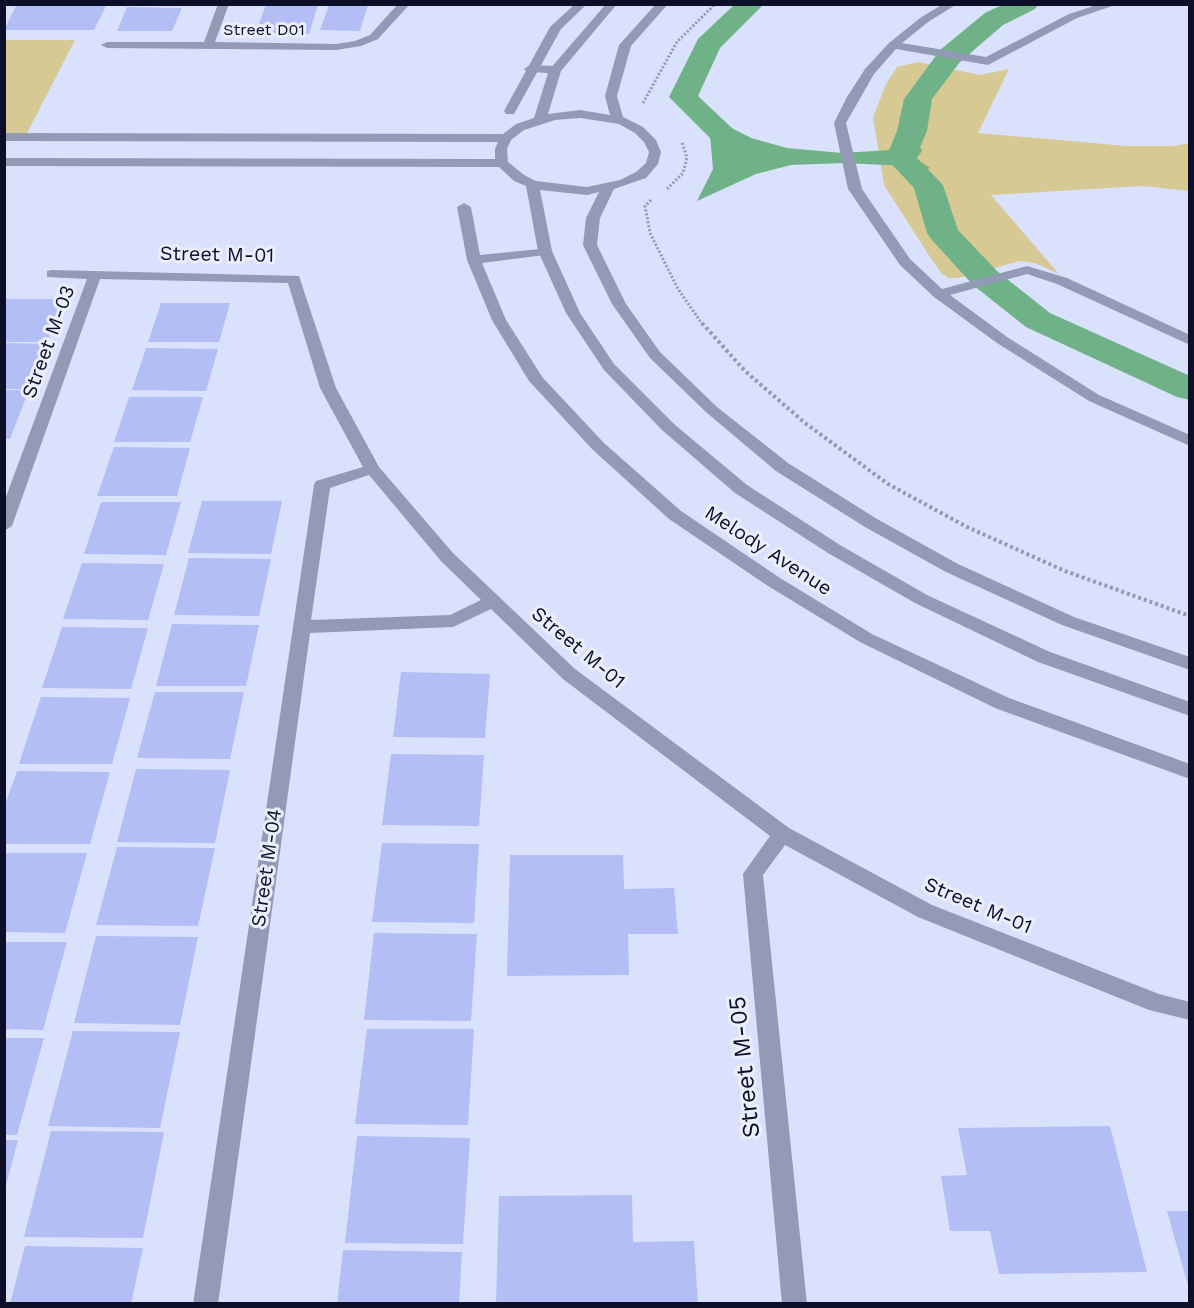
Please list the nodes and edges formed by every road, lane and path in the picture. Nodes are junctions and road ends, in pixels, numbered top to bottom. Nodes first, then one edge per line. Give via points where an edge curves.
1 (224, 4) edge
2 (405, 4) edge
3 (582, 4) edge
4 (612, 4) edge
5 (663, 4) edge
6 (716, 4) edge
7 (952, 4) edge
8 (1113, 4) edge
9 (107, 45) dead end
10 (894, 45) junction
11 (208, 46) junction
12 (530, 69) junction
13 (555, 70) junction
14 (643, 110) dead end
15 (510, 111) dead end
16 (540, 119) junction
17 (617, 120) junction
18 (4, 137) edge
19 (506, 138) junction
20 (680, 139) dead end
21 (4, 162) edge
22 (502, 163) junction
23 (532, 184) junction
24 (608, 188) junction
25 (664, 192) dead end
26 (657, 196) dead end
27 (464, 207) dead end
28 (545, 251) junction
29 (474, 260) junction
30 (52, 274) dead end
31 (95, 275) junction
32 (939, 294) junction
33 (1190, 341) edge
34 (1190, 441) edge
35 (372, 470) junction
36 (4, 526) edge
37 (491, 602) junction
38 (1190, 616) edge
39 (302, 627) junction
40 (1190, 664) edge
41 (1190, 709) edge
42 (1190, 772) edge
43 (782, 834) junction
44 (1190, 1011) edge
45 (205, 1304) edge
46 (795, 1304) edge

1 - 11 street
2 - 11 street, Street D01 via 374,37 357,44
3 - 12 street via 556,27
4 - 13 street
5 - 17 street via 625,45 611,96
6 - 14 path via 677,42 642,105
7 - 10 street via 924,20
8 - 10 street via 1072,16 988,61
9 - 11 street, Street D01
10 - 32 street via 869,72 840,123 855,189 905,262
12 - 13 street
12 - 15 street
13 - 16 street
16 - 17 street via 580,114
16 - 19 street
17 - 24 street via 639,130 650,140 655,152 652,164 641,175
18 - 19 street
19 - 22 street via 501,149
20 - 25 path via 687,158 683,173
21 - 22 street
22 - 23 street
23 - 24 street via 572,191
23 - 28 street
24 - 40 street via 593,218 590,245 619,304 655,355 712,410 782,467 952,568 1068,621
26 - 38 path via 645,206 650,232 678,289 704,326 745,371 805,423 888,484 967,527 1065,571
27 - 29 street, Melody Avenue
28 - 29 street
28 - 41 street via 573,312 609,367 668,427 741,489 921,599 1044,657
29 - 42 street, Melody Avenue via 499,320 537,381 598,446 675,515 866,638 1002,704
30 - 31 street, Street M-01
31 - 35 street, Street M-01 via 294,279 328,388
31 - 36 street, Street M-03
32 - 33 street via 1027,270 1062,281
32 - 34 street via 1002,340 1094,398
35 - 37 street, Street M-01 via 447,558
35 - 39 street, Street M-04 via 322,484
37 - 39 street via 453,621
37 - 43 street, Street M-01 via 569,674
39 - 45 street, Street M-04
43 - 44 street, Street M-01 via 925,910 1157,1003
43 - 46 street, Street M-05 via 753,874

